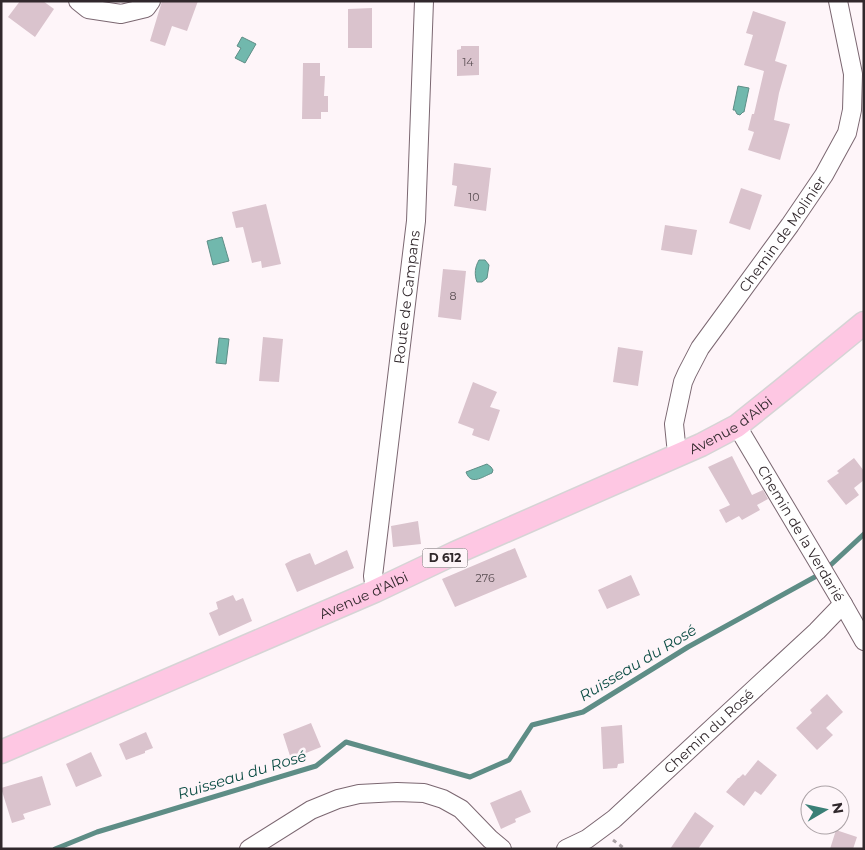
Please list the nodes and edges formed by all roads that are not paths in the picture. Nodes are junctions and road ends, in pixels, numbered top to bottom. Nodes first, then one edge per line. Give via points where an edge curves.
1 (78, 1) edge
2 (151, 1) edge
3 (424, 1) edge
4 (838, 1) edge
5 (864, 323) edge
6 (737, 426) junction
7 (678, 454) junction
8 (375, 591) junction
9 (843, 604) junction
10 (864, 641) edge
11 (1, 752) edge
12 (249, 849) edge
13 (502, 849) edge
14 (566, 849) edge

1 - 2 street via 88,8 121,14 146,8
3 - 8 street, Route de Campans via 416,221 373,576
4 - 7 street, Chemin de Molinier via 853,74 852,110 847,133 824,175 686,372 674,424
5 - 6 main road, Avenue d'Albi / D 612
6 - 7 main road, Avenue d'Albi / D 612
6 - 9 street, Chemin de la Verdarié
7 - 8 main road, Avenue d'Albi / D 612
8 - 11 main road, Avenue d'Albi / D 612
9 - 10 street, Chemin de la Verdarié
9 - 14 street, Chemin du Rosé via 614,819 587,839
12 - 13 street via 311,810 338,799 397,792 443,799 461,809

